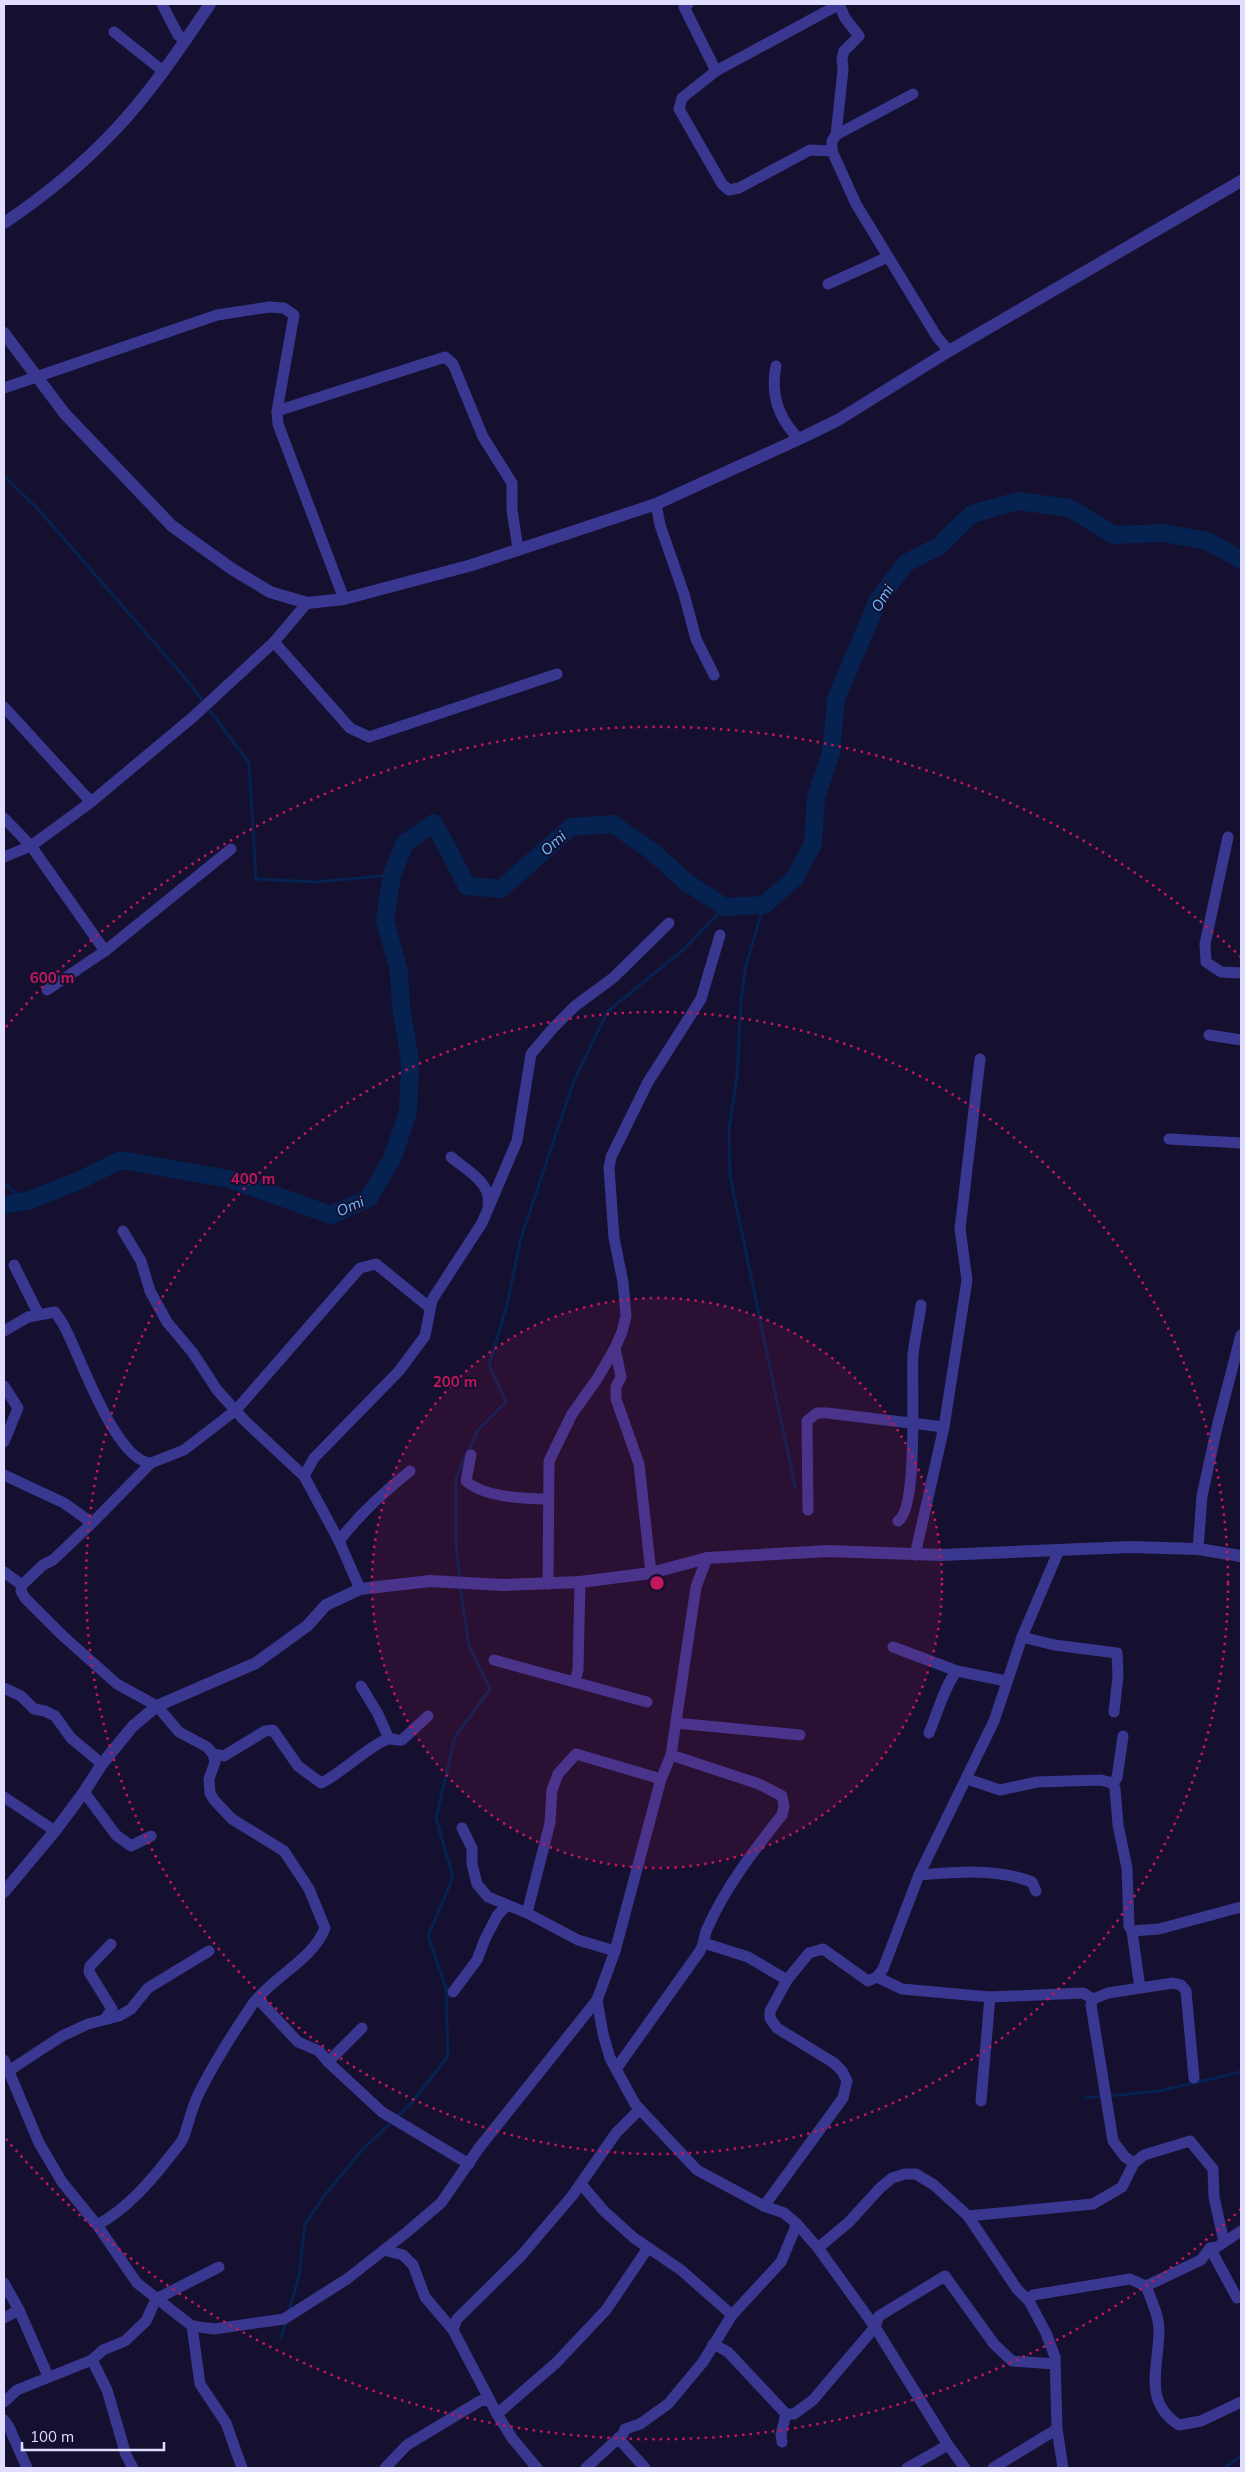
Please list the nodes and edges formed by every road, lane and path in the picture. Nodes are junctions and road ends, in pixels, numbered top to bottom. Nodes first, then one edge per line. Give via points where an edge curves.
1 (162, 4) edge
2 (210, 4) edge
3 (688, 4) edge
4 (839, 4) edge
5 (114, 32) dead end
6 (186, 40) junction
7 (163, 71) junction
8 (716, 71) junction
9 (913, 94) dead end
10 (836, 135) junction
11 (832, 151) junction
12 (1241, 181) edge
13 (4, 223) edge
14 (888, 256) junction
15 (828, 284) dead end
16 (4, 333) edge
17 (949, 351) junction
18 (776, 366) dead end
19 (37, 378) junction
20 (4, 388) edge
21 (277, 411) junction
22 (799, 439) junction
23 (656, 504) junction
24 (518, 548) junction
25 (344, 599) junction
26 (306, 603) junction
27 (274, 642) junction
28 (557, 674) dead end
29 (714, 675) dead end
30 (4, 707) edge
31 (91, 802) junction
32 (4, 818) edge
33 (1228, 837) dead end
34 (31, 846) junction
35 (231, 849) dead end
36 (4, 857) edge
37 (669, 923) dead end
38 (720, 935) dead end
39 (105, 951) junction
40 (1241, 973) edge
41 (47, 990) dead end
42 (1210, 1035) dead end
43 (1241, 1040) edge
44 (980, 1060) dead end
45 (1169, 1139) dead end
46 (1241, 1143) edge
47 (451, 1157) dead end
48 (488, 1208) junction
49 (123, 1231) dead end
50 (14, 1264) dead end
51 (921, 1305) dead end
52 (429, 1307) junction
53 (38, 1313) junction
54 (4, 1331) edge
55 (1241, 1335) edge
56 (615, 1348) junction
57 (4, 1386) edge
58 (236, 1410) junction
59 (914, 1422) junction
60 (944, 1427) junction
61 (4, 1442) edge
62 (470, 1455) dead end
63 (151, 1463) junction
64 (410, 1471) dead end
65 (4, 1475) edge
66 (304, 1476) junction
67 (548, 1499) junction
68 (808, 1510) dead end
69 (898, 1521) dead end
70 (92, 1524) junction
71 (339, 1541) junction
72 (1198, 1549) junction
73 (1059, 1550) junction
74 (915, 1555) junction
75 (1241, 1556) edge
76 (707, 1558) junction
77 (4, 1572) edge
78 (651, 1573) junction
79 (580, 1582) junction
80 (548, 1584) junction
81 (22, 1585) junction
82 (360, 1589) junction
83 (1022, 1637) junction
84 (893, 1647) dead end
85 (494, 1660) dead end
86 (957, 1671) junction
87 (1006, 1681) junction
88 (575, 1682) junction
89 (361, 1686) dead end
90 (4, 1688) edge
91 (647, 1702) dead end
92 (157, 1706) junction
93 (1114, 1712) dead end
94 (428, 1716) dead end
95 (676, 1723) junction
96 (929, 1733) dead end
97 (800, 1734) dead end
98 (1123, 1736) dead end
99 (389, 1738) junction
100 (213, 1754) junction
101 (671, 1755) junction
102 (102, 1764) junction
103 (660, 1779) junction
104 (967, 1779) junction
105 (1112, 1783) junction
106 (84, 1792) junction
107 (4, 1797) edge
108 (462, 1828) dead end
109 (55, 1831) junction
110 (151, 1836) dead end
111 (919, 1875) junction
112 (1036, 1891) dead end
113 (4, 1892) edge
114 (507, 1905) junction
115 (1241, 1908) edge
116 (527, 1913) junction
117 (1132, 1930) junction
118 (704, 1943) junction
119 (111, 1944) dead end
120 (209, 1951) dead end
121 (615, 1951) junction
122 (877, 1977) junction
123 (787, 1980) junction
124 (1140, 1988) junction
125 (453, 1992) dead end
126 (990, 1997) junction
127 (1092, 1998) junction
128 (258, 1999) junction
129 (597, 2000) junction
130 (104, 2019) junction
131 (362, 2028) dead end
132 (4, 2060) edge
133 (328, 2062) junction
134 (616, 2069) junction
135 (10, 2070) junction
136 (1194, 2078) dead end
137 (981, 2101) dead end
138 (640, 2109) junction
139 (1134, 2163) junction
140 (468, 2164) junction
141 (581, 2184) junction
142 (764, 2206) junction
143 (968, 2216) junction
144 (798, 2224) junction
145 (97, 2225) junction
146 (1241, 2231) edge
147 (1224, 2242) junction
148 (648, 2248) junction
149 (818, 2248) junction
150 (1210, 2248) junction
151 (384, 2250) junction
152 (219, 2267) dead end
153 (4, 2283) edge
154 (1146, 2286) junction
155 (1241, 2297) edge
156 (156, 2299) junction
157 (1029, 2301) junction
158 (19, 2310) junction
159 (732, 2315) junction
160 (4, 2318) edge
161 (192, 2326) junction
162 (875, 2327) junction
163 (453, 2330) junction
164 (713, 2344) junction
165 (92, 2360) junction
166 (1055, 2364) junction
167 (48, 2376) junction
168 (488, 2400) junction
169 (4, 2402) edge
170 (1241, 2402) edge
171 (497, 2414) junction
172 (786, 2414) junction
173 (4, 2420) edge
174 (1057, 2429) junction
175 (618, 2438) junction
176 (782, 2442) dead end
177 (948, 2445) junction
178 (27, 2468) edge
179 (132, 2468) edge
180 (242, 2468) edge
181 (385, 2468) edge
182 (537, 2468) edge
183 (586, 2468) edge
184 (645, 2468) edge
185 (907, 2468) edge
186 (965, 2468) edge
187 (993, 2468) edge
188 (1063, 2468) edge

1 - 6 street via 178,35
2 - 6 street
3 - 8 street via 684,7
4 - 8 street
4 - 10 street via 859,36 844,51 842,58
5 - 7 street
6 - 7 street
7 - 13 street via 116,129 56,184
8 - 11 street via 682,98 679,109 722,184 729,190 739,188 810,150
9 - 10 street
10 - 11 street
11 - 14 street via 856,204
12 - 17 street
14 - 15 street
14 - 17 street
16 - 19 street
17 - 22 street via 838,420
18 - 22 street via 774,398 786,426
19 - 20 street
19 - 21 street via 217,315 269,307 284,308 294,315
19 - 26 street via 65,414 172,526 232,570 270,592
21 - 24 street via 445,357 453,364 483,437 512,483
21 - 25 street via 278,424
22 - 23 street
23 - 24 street
23 - 29 street via 696,639
24 - 25 street via 472,565
25 - 26 street
26 - 27 street
27 - 28 street via 350,728 369,736
27 - 31 street via 193,717
30 - 31 street
31 - 34 street
32 - 34 street
33 - 40 street via 1206,944 1206,962 1221,972
34 - 36 street
34 - 39 street
35 - 39 street
37 - 48 street via 613,978 575,1006 531,1054 517,1141
38 - 56 street via 701,999 648,1082 611,1157 614,1238 626,1316
39 - 41 street
42 - 43 street
44 - 60 street via 960,1229 967,1280
45 - 46 street
47 - 48 street via 483,1184 490,1197
48 - 52 street via 482,1223
49 - 58 street via 141,1262 150,1291 167,1322 193,1353 217,1390
50 - 53 street
51 - 59 street via 913,1355
52 - 58 street via 376,1264 360,1268
52 - 66 street via 425,1336 399,1371 314,1458
53 - 54 street
53 - 63 street via 54,1312 65,1328 96,1400 133,1455 144,1463
55 - 72 street via 1202,1496
56 - 67 street via 553,1450 547,1475
56 - 78 street via 621,1377 616,1399 639,1464
57 - 61 street via 18,1408
58 - 63 street via 184,1450
58 - 66 street
59 - 60 street
59 - 68 street via 827,1413 813,1415 807,1421
59 - 69 street via 907,1499 904,1516
60 - 74 street
62 - 67 street via 466,1481 474,1488 525,1499
63 - 70 street
64 - 71 street via 389,1488
65 - 70 street via 64,1503
66 - 71 street
67 - 80 street
70 - 81 street
71 - 82 street
72 - 73 street
72 - 75 street
73 - 74 street
73 - 83 street
74 - 76 street via 827,1551
76 - 78 street
76 - 95 street via 696,1587
77 - 81 street
78 - 79 street
79 - 80 street
79 - 88 street
80 - 82 street via 430,1581
81 - 92 street via 25,1598 70,1642 117,1684
82 - 92 street via 326,1605 307,1626 256,1663
83 - 87 street
83 - 93 street via 1054,1645 1117,1653
84 - 86 street
85 - 88 street
86 - 87 street
86 - 96 street via 949,1679
87 - 104 street via 994,1721
88 - 91 street
89 - 99 street
90 - 102 street via 21,1696 34,1709 55,1716 71,1738
92 - 100 street via 179,1732 207,1747
92 - 102 street via 133,1726
94 - 99 street via 402,1740
95 - 97 street
95 - 101 street
98 - 105 street via 1117,1778
99 - 100 street via 321,1783 298,1766 273,1730 265,1731 224,1756
100 - 128 street via 215,1762 209,1780 214,1800 232,1819 284,1851 309,1889 325,1928 322,1937 302,1960 283,1973
101 - 103 street
101 - 118 street via 759,1784 782,1796 784,1806 782,1816 738,1874 706,1931
102 - 106 street
103 - 116 street via 576,1754 558,1774 552,1790 550,1823
103 - 121 street
104 - 105 street via 1000,1790 1037,1782 1101,1780
104 - 111 street
105 - 117 street via 1127,1868 1129,1926
106 - 109 street
106 - 110 street via 116,1835 132,1846
107 - 109 street
108 - 114 street via 472,1848 477,1884 488,1897
109 - 113 street
111 - 112 street via 987,1871 1032,1882
111 - 122 street via 894,1944
114 - 116 street
114 - 125 street via 484,1939 478,1960
115 - 117 street via 1160,1929
116 - 121 street via 578,1940
117 - 124 street
118 - 123 street via 748,1957
118 - 134 street
119 - 130 street via 90,1966 89,1972 112,2009
120 - 130 street via 148,1988 131,2009
121 - 129 street
122 - 123 street via 868,1981 862,1979 823,1949 809,1953
122 - 126 street via 902,1989
123 - 142 street via 770,2011 770,2018 777,2028 834,2063 847,2082 843,2098
124 - 127 street
124 - 136 street via 1173,1983 1186,1990
126 - 127 street via 1083,1993
126 - 137 street
127 - 139 street via 1113,2141
128 - 133 street via 298,2042 319,2051
128 - 145 street via 198,2094 184,2138 150,2182 114,2216
129 - 134 street via 603,2034
129 - 140 street
130 - 135 street via 62,2036
131 - 133 street
132 - 135 street
133 - 140 street via 382,2112
134 - 138 street
135 - 145 street via 20,2102 51,2166
138 - 141 street via 616,2133
138 - 142 street via 697,2170
139 - 143 street via 1122,2187 1093,2204
139 - 147 street via 1158,2149 1190,2142 1213,2168 1214,2197
140 - 151 street via 441,2203
141 - 148 street via 604,2212
141 - 163 street via 520,2257 457,2319
142 - 144 street via 784,2213
143 - 149 street via 924,2178 905,2174 892,2178 880,2188 849,2222
143 - 157 street
144 - 149 street
144 - 159 street via 782,2262
145 - 156 street via 137,2284
146 - 147 street
147 - 150 street
148 - 159 street via 681,2270
148 - 171 street via 606,2310 556,2363
149 - 162 street
150 - 154 street via 1201,2260
150 - 155 street via 1230,2287 1237,2298
151 - 161 street via 347,2279 284,2319 214,2329
151 - 163 street via 403,2255 413,2265 426,2297
152 - 156 street
153 - 158 street
154 - 157 street via 1130,2279 1114,2281 1033,2295
154 - 170 street via 1159,2328 1155,2387 1161,2408 1168,2417 1180,2425 1201,2420
156 - 161 street
156 - 165 street via 146,2321 125,2341 103,2350
157 - 166 street via 1046,2333
158 - 160 street
158 - 167 street
159 - 164 street
161 - 180 street via 200,2384 226,2423
162 - 166 street via 879,2316 945,2276 994,2344 1012,2361
162 - 172 street via 813,2400 794,2414
162 - 177 street
163 - 168 street
164 - 172 street via 728,2352
164 - 175 street via 703,2362 668,2404 640,2424 625,2429
165 - 167 street
165 - 179 street via 107,2390
166 - 174 street
167 - 169 street via 17,2390
168 - 171 street
168 - 181 street via 480,2401 407,2445
171 - 182 street
172 - 176 street
173 - 178 street
174 - 187 street
174 - 188 street
175 - 183 street
175 - 184 street
177 - 185 street
177 - 186 street

